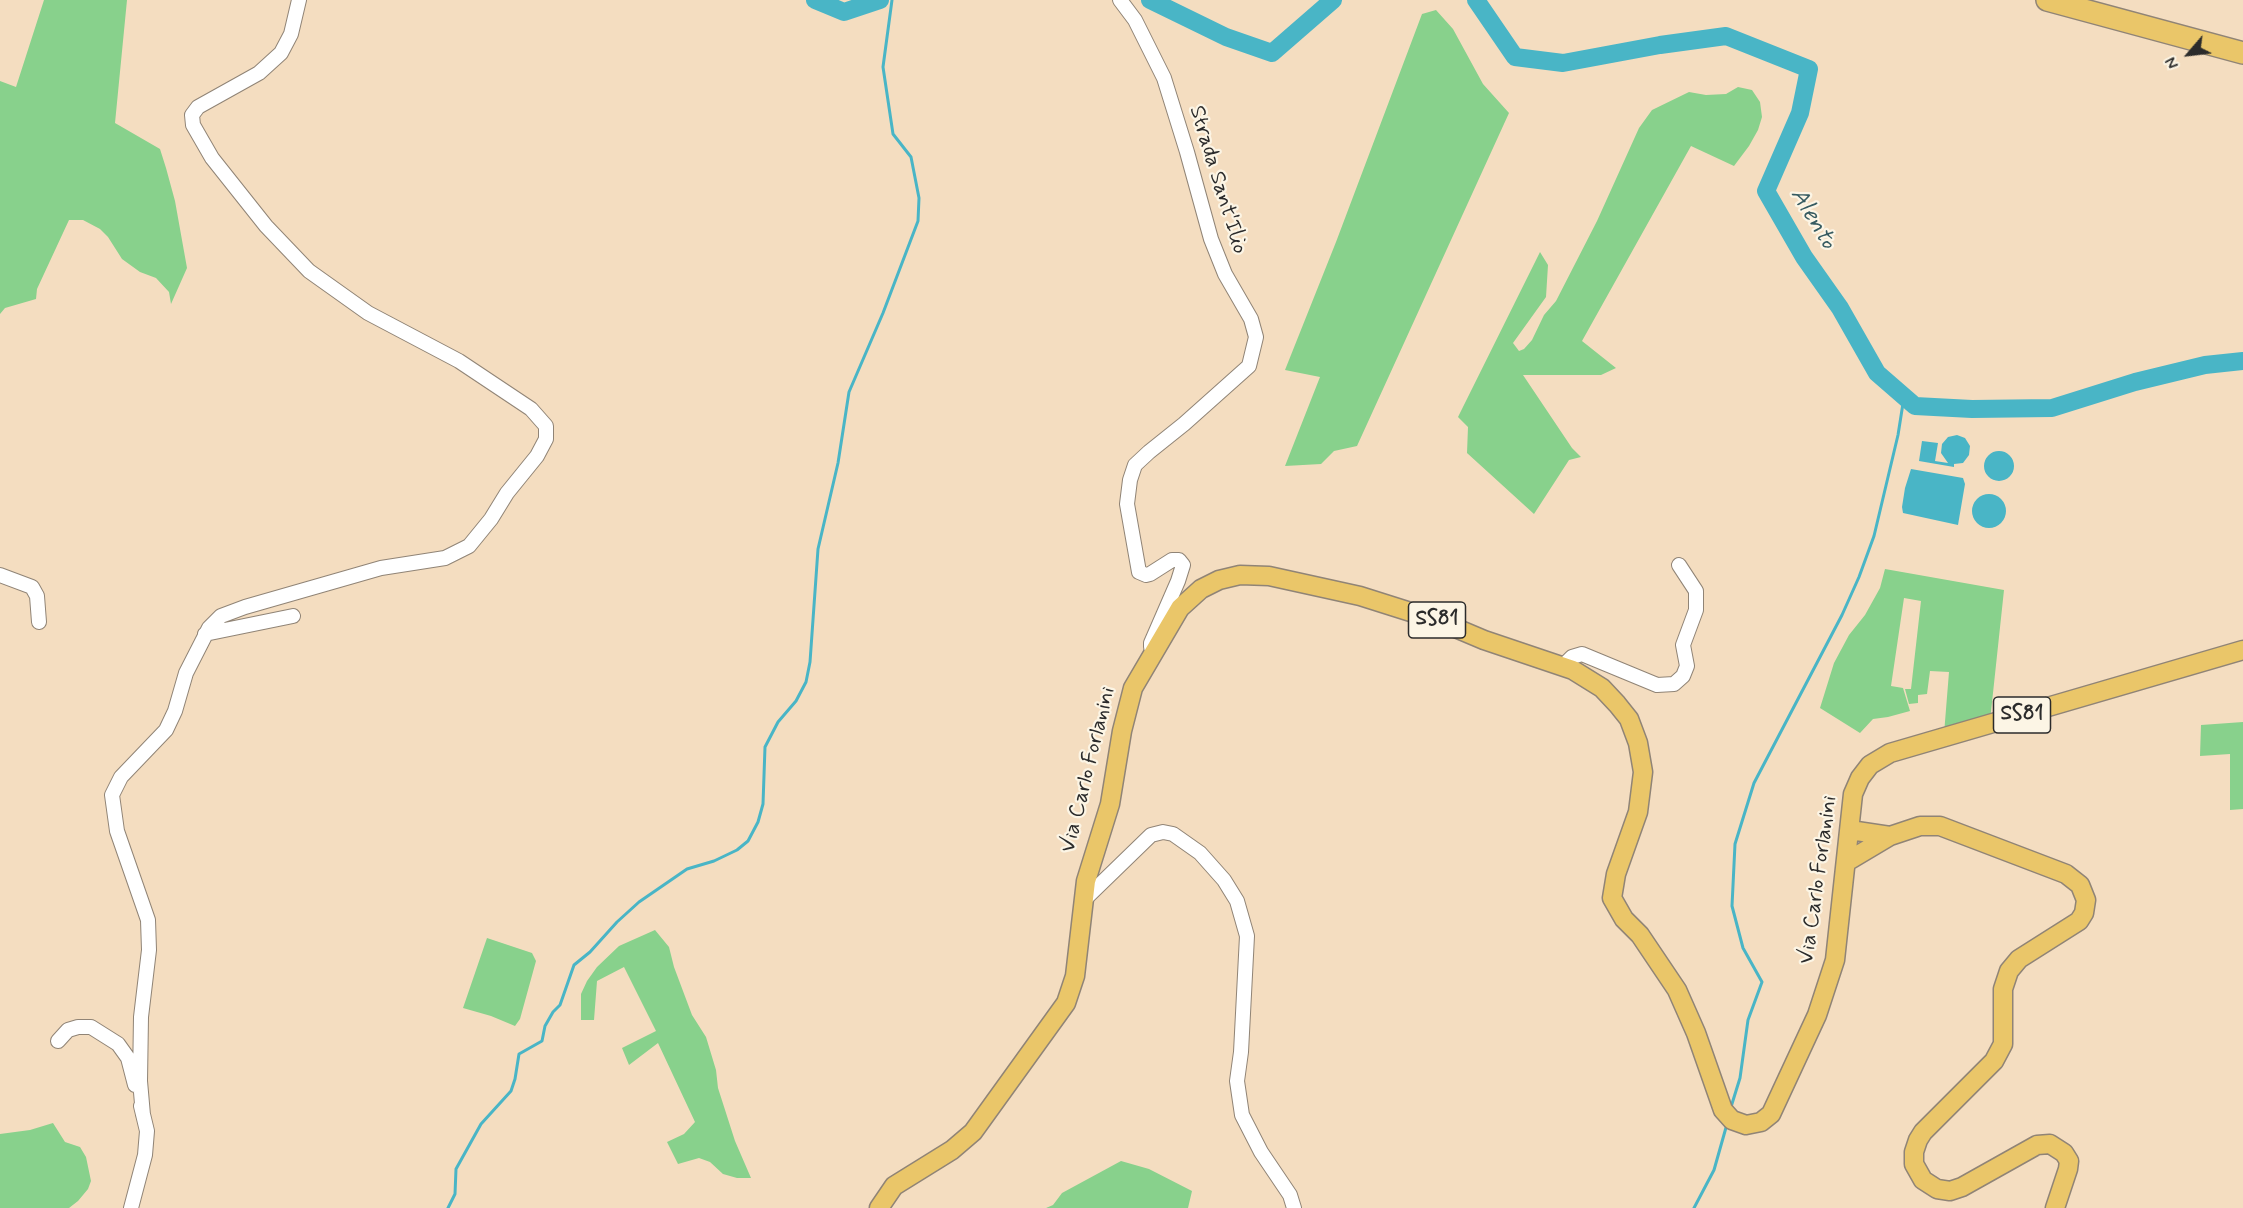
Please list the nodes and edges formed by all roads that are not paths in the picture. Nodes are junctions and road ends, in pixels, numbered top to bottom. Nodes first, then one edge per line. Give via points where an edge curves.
1 (299, 0) edge
2 (1120, 0) edge
3 (2047, 0) edge
4 (2243, 53) edge
5 (1679, 565) dead end
6 (0, 575) edge
7 (293, 616) dead end
8 (39, 622) dead end
9 (205, 634) junction
10 (2243, 650) edge
11 (1152, 653) junction
12 (1563, 666) junction
13 (1850, 830) junction
14 (1890, 836) junction
15 (1848, 861) junction
16 (1084, 900) junction
17 (58, 1041) dead end
18 (143, 1115) junction
19 (131, 1208) edge
20 (879, 1208) edge
21 (1294, 1208) edge
22 (2055, 1208) edge

1 - 9 street via 291,34 281,53 259,73 198,107 192,115 212,158 266,226 309,271 368,313 459,361 531,409 546,426 546,439 469,546 445,558 381,567 245,607 221,616
2 - 11 street, Strada Sant'Ilio via 1135,20 1164,78 1211,239 1256,337 1249,366 1149,452 1136,465 1130,480 1127,504 1139,572 1150,574 1172,560 1183,565 1151,643
3 - 4 highway
5 - 12 street via 1696,591 1696,610 1683,645 1687,666 1674,684 1657,685 1582,654
6 - 8 street via 32,587 37,596
7 - 9 street
9 - 18 street via 166,730 121,777 112,795 117,831 148,920 149,950 141,1017
10 - 13 main road, Via Carlo Forlanini / SS81 via 1890,753 1870,765 1860,778 1853,794
11 - 12 main road, Via Carlo Forlanini / SS81 via 1189,598 1219,580 1255,574 1360,596
11 - 16 main road, Via Carlo Forlanini / SS81 via 1132,688 1110,804 1086,881
12 - 15 main road, Via Carlo Forlanini / SS81 via 1602,688 1629,719 1643,772 1638,812 1616,874 1612,898 1616,909 1640,935 1677,990 1723,1110 1739,1123 1754,1124 1771,1114 1817,1015 1835,960
13 - 14 main road
13 - 15 main road, Via Carlo Forlanini / SS81
14 - 15 main road
14 - 22 main road via 1920,826 1940,826 2066,874 2084,891 2085,908 2079,921 2012,967 2003,989 2003,1044 1994,1061 1923,1132 1914,1152 1914,1164 1923,1180 1937,1189 1950,1191 2037,1145 2050,1144 2069,1161
16 - 20 main road, Via Carlo Forlanini / SS81 via 1075,976 1066,1003 974,1132 894,1186
16 - 21 street via 1151,836 1163,832 1173,834 1200,853 1224,880 1238,901 1247,936 1237,1081 1242,1115
17 - 18 street via 68,1030 85,1027 118,1044 128,1058
18 - 19 street via 147,1131 145,1155

